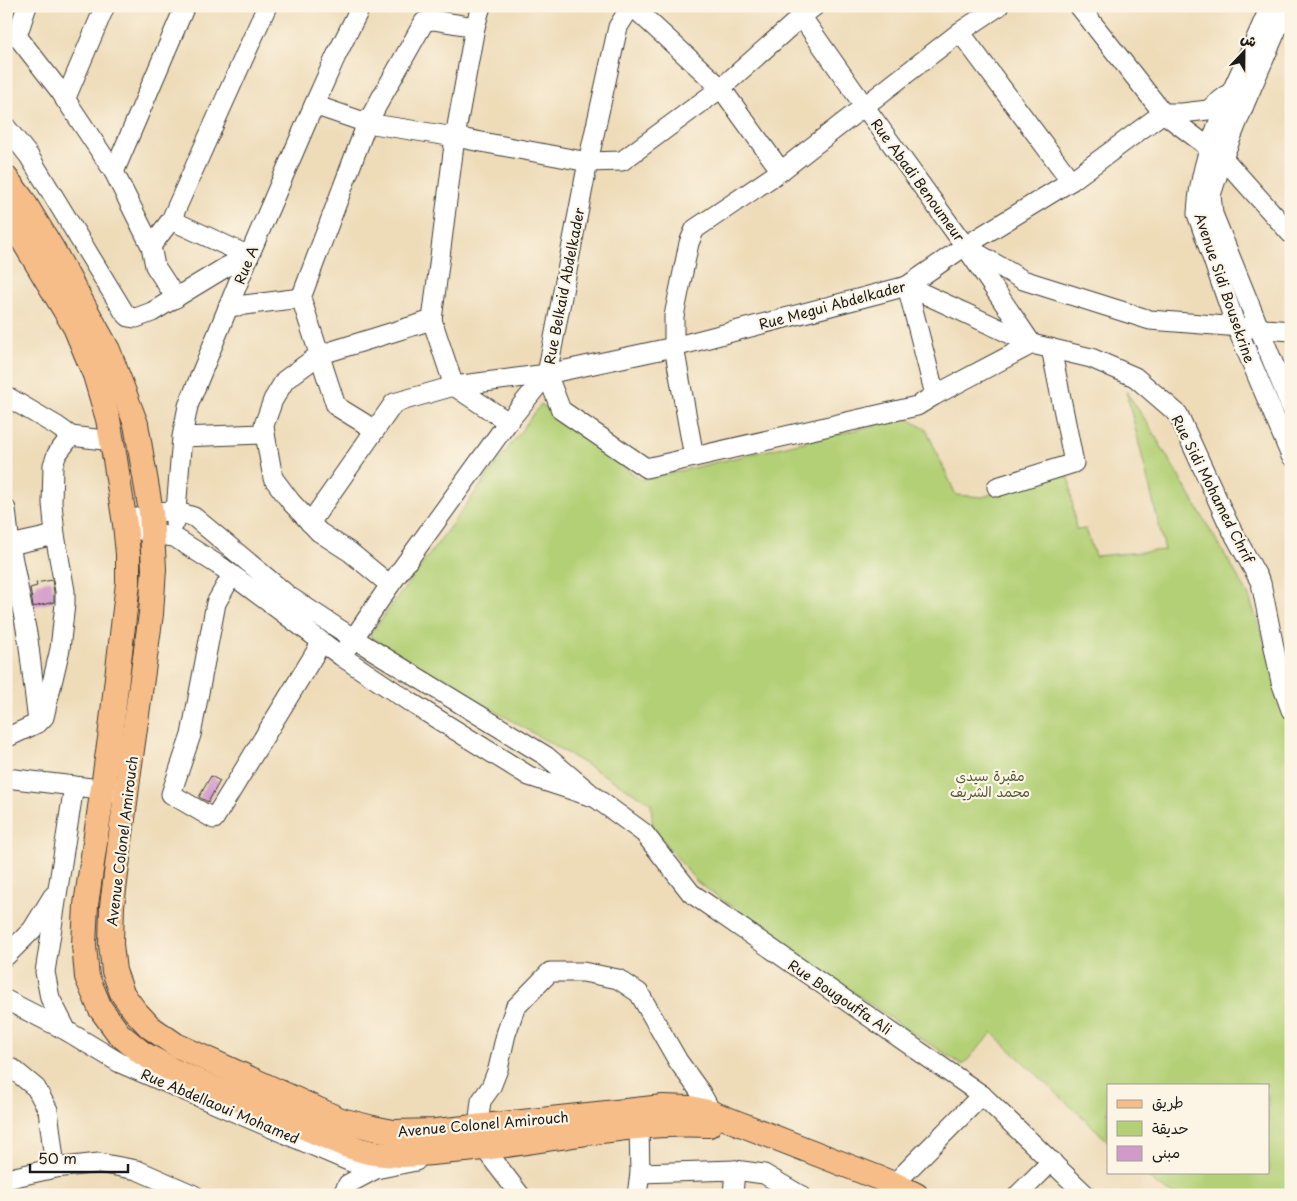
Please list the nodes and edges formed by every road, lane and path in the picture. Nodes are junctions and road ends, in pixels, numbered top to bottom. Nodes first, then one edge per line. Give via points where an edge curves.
1 (27, 6) edge
2 (105, 6) edge
3 (185, 6) edge
4 (267, 6) edge
5 (361, 6) edge
6 (481, 6) edge
7 (632, 6) edge
8 (999, 6) edge
9 (1079, 6) edge
10 (1270, 6) edge
11 (1287, 6) edge
12 (804, 10) edge
13 (475, 27) junction
14 (960, 32) junction
15 (12, 33) edge
16 (721, 88) junction
17 (1231, 92) junction
18 (66, 100) junction
19 (314, 105) junction
20 (864, 107) junction
21 (1163, 113) junction
22 (367, 123) junction
23 (6, 127) edge
24 (455, 137) junction
25 (1216, 153) junction
26 (588, 162) junction
27 (782, 171) junction
28 (114, 172) junction
29 (6, 178) edge
30 (1071, 181) junction
31 (6, 212) edge
32 (171, 220) junction
33 (1291, 234) edge
34 (151, 246) junction
35 (965, 246) junction
36 (249, 256) junction
37 (907, 286) junction
38 (176, 298) junction
39 (301, 298) junction
40 (228, 307) junction
41 (432, 320) junction
42 (1236, 326) junction
43 (1259, 328) junction
44 (1291, 331) edge
45 (1042, 346) junction
46 (674, 348) junction
47 (319, 355) junction
48 (547, 374) junction
49 (454, 386) junction
50 (935, 395) junction
51 (6, 396) edge
52 (1291, 407) edge
53 (508, 422) junction
54 (375, 430) junction
55 (265, 434) junction
56 (71, 436) junction
57 (182, 437) junction
58 (112, 441) junction
59 (1291, 456) edge
60 (694, 457) junction
61 (997, 487) dead end
62 (6, 509) edge
63 (175, 511) junction
64 (310, 523) junction
65 (125, 524) junction
66 (159, 528) junction
67 (55, 535) junction
68 (10, 545) junction
69 (232, 575) junction
70 (390, 585) junction
71 (354, 638) junction
72 (322, 642) junction
73 (341, 656) junction
74 (1291, 710) edge
75 (38, 723) junction
76 (6, 738) edge
77 (6, 778) edge
78 (74, 786) junction
79 (103, 790) junction
80 (126, 792) junction
81 (596, 798) junction
82 (59, 886) junction
83 (6, 956) edge
84 (6, 1000) edge
85 (67, 1031) junction
86 (6, 1068) edge
87 (982, 1095) junction
88 (712, 1113) junction
89 (743, 1126) junction
90 (639, 1127) junction
91 (481, 1137) junction
92 (444, 1152) junction
93 (1052, 1161) junction
94 (351, 1162) junction
95 (55, 1168) junction
96 (376, 1169) junction
97 (735, 1170) junction
98 (640, 1173) junction
99 (6, 1179) edge
100 (894, 1184) junction
101 (345, 1189) edge
102 (194, 1195) edge
103 (520, 1195) edge
104 (637, 1195) edge
105 (733, 1195) edge
106 (800, 1195) edge
107 (916, 1195) edge
108 (1018, 1195) edge
109 (1086, 1195) edge

1 - 15 street
2 - 18 street
3 - 28 street
4 - 32 street
5 - 19 street, Rue A
6 - 13 street
7 - 16 street
7 - 26 street, Rue Belkaid Abdelkader via 618,27
8 - 14 street
9 - 21 street
10 - 17 street, Avenue Sidi Bousekrine
11 - 25 street, Avenue Sidi Bousekrine via 1245,102
12 - 16 street
12 - 20 street, Rue Abadi Benoumeur
13 - 22 street via 433,20 424,22
13 - 24 street
14 - 20 street
14 - 30 street
15 - 18 street
16 - 26 street via 622,161
16 - 27 street
17 - 21 street via 1208,110
17 - 25 street, Avenue Sidi Bousekrine
18 - 28 street
19 - 22 street
19 - 36 street, Rue A
20 - 27 street
20 - 35 street, Rue Abadi Benoumeur
21 - 25 street
21 - 30 street, Rue Megui Abdelkader
22 - 24 street
22 - 39 street
23 - 38 street via 29,156 124,312 136,318
24 - 26 street
24 - 41 street
25 - 33 street
25 - 42 street, Avenue Sidi Bousekrine via 1198,195 1197,214
25 - 43 street, Avenue Sidi Bousekrine via 1211,195 1213,214
26 - 48 street, Rue Belkaid Abdelkader
27 - 46 street via 695,229 689,243 674,316
28 - 34 street
29 - 66 main road, Avenue Colonel Amirouch via 54,250 108,350 136,424
30 - 35 street, Rue Megui Abdelkader
31 - 58 main road, Avenue Colonel Amirouch via 74,327 95,375
32 - 34 street
32 - 36 street
34 - 38 street via 155,266
35 - 37 street, Rue Megui Abdelkader
35 - 42 street, Rue Abadi Benoumeur via 1023,280 1150,320
35 - 45 street
36 - 38 street
36 - 40 street, Rue A
37 - 45 street, Rue Sidi Mohamed Chrif
37 - 46 street, Rue Megui Abdelkader
37 - 50 street
39 - 40 street
39 - 47 street
40 - 57 street, Rue A via 188,406
41 - 47 street
41 - 49 street
42 - 43 street, Rue Abadi Benoumeur
42 - 59 street, Avenue Sidi Bousekrine
43 - 44 street, Rue Abadi Benoumeur
43 - 52 street, Avenue Sidi Bousekrine
45 - 50 street
45 - 61 street via 1074,463
45 - 74 street, Rue Sidi Mohamed Chrif via 1091,358 1135,377 1178,414 1229,525 1261,583 1281,682
46 - 48 street, Rue Megui Abdelkader
46 - 60 street
47 - 54 street via 336,406
47 - 55 street via 285,380 273,400 264,425
48 - 49 street, Rue Megui Abdelkader
48 - 53 street, Rue Belkaid Abdelkader
48 - 60 street via 561,410 646,468
49 - 53 street
49 - 54 street, Rue Megui Abdelkader via 394,403
50 - 60 street via 916,406
51 - 56 street
53 - 70 street, Rue Belkaid Abdelkader
54 - 64 street, Rue Megui Abdelkader
55 - 57 street
55 - 64 street via 273,478
56 - 58 street
56 - 67 street via 53,465
57 - 63 street, Rue A
58 - 65 main road, Avenue Colonel Amirouch
62 - 68 street
63 - 66 street
63 - 66 street, Rue A
63 - 71 street via 194,518 290,597
64 - 70 street
65 - 66 street
65 - 79 main road, Avenue Colonel Amirouch via 128,583
66 - 69 street
66 - 80 main road, Avenue Colonel Amirouch via 151,614
67 - 68 street
67 - 75 street via 65,604 60,649 44,717
68 - 75 street via 28,638
69 - 72 street
69 - 72 street via 216,603 191,735 171,794 214,820
70 - 71 street, Rue Belkaid Abdelkader
71 - 73 street, Rue Belkaid Abdelkader
71 - 81 street via 546,756
72 - 73 street
73 - 81 street via 529,776
75 - 76 street
77 - 78 street
78 - 79 street
78 - 82 street
79 - 80 street
79 - 92 main road, Avenue Colonel Amirouch via 86,905 84,945 87,976 100,1008 118,1034 172,1070 345,1145 398,1156
80 - 91 main road, Avenue Colonel Amirouch via 112,906 111,944 114,971 122,993 150,1027 176,1045 340,1120 393,1132 436,1131
81 - 87 street, Rue Bougouffa Ali via 644,833 691,894
82 - 83 street via 32,930
82 - 85 street via 45,972 50,998
84 - 85 street, Rue Abdellaoui Mohamed
85 - 94 street, Rue Abdellaoui Mohamed via 120,1063
86 - 95 street via 36,1088 48,1110
87 - 93 street, Rue Bougouffa Ali
87 - 100 street
88 - 89 main road, Avenue Colonel Amirouch
88 - 91 main road, Avenue Colonel Amirouch via 663,1107
88 - 91 street via 639,993 618,978 584,972 550,972 515,1008 498,1069 481,1101
89 - 90 main road, Avenue Colonel Amirouch via 683,1124
89 - 100 main road, Avenue Colonel Amirouch
90 - 91 main road, Avenue Colonel Amirouch
90 - 98 street
91 - 92 main road, Avenue Colonel Amirouch
91 - 103 street
92 - 96 street, Rue Abdellaoui Mohamed
93 - 108 street
93 - 109 street, Rue Bougouffa Ali
94 - 96 street, Rue Abdellaoui Mohamed
94 - 101 street
95 - 99 street
95 - 102 street via 99,1163 137,1170
96 - 101 street
97 - 98 street
97 - 105 street
97 - 106 street via 764,1174
98 - 104 street
100 - 107 main road, Avenue Colonel Amirouch

